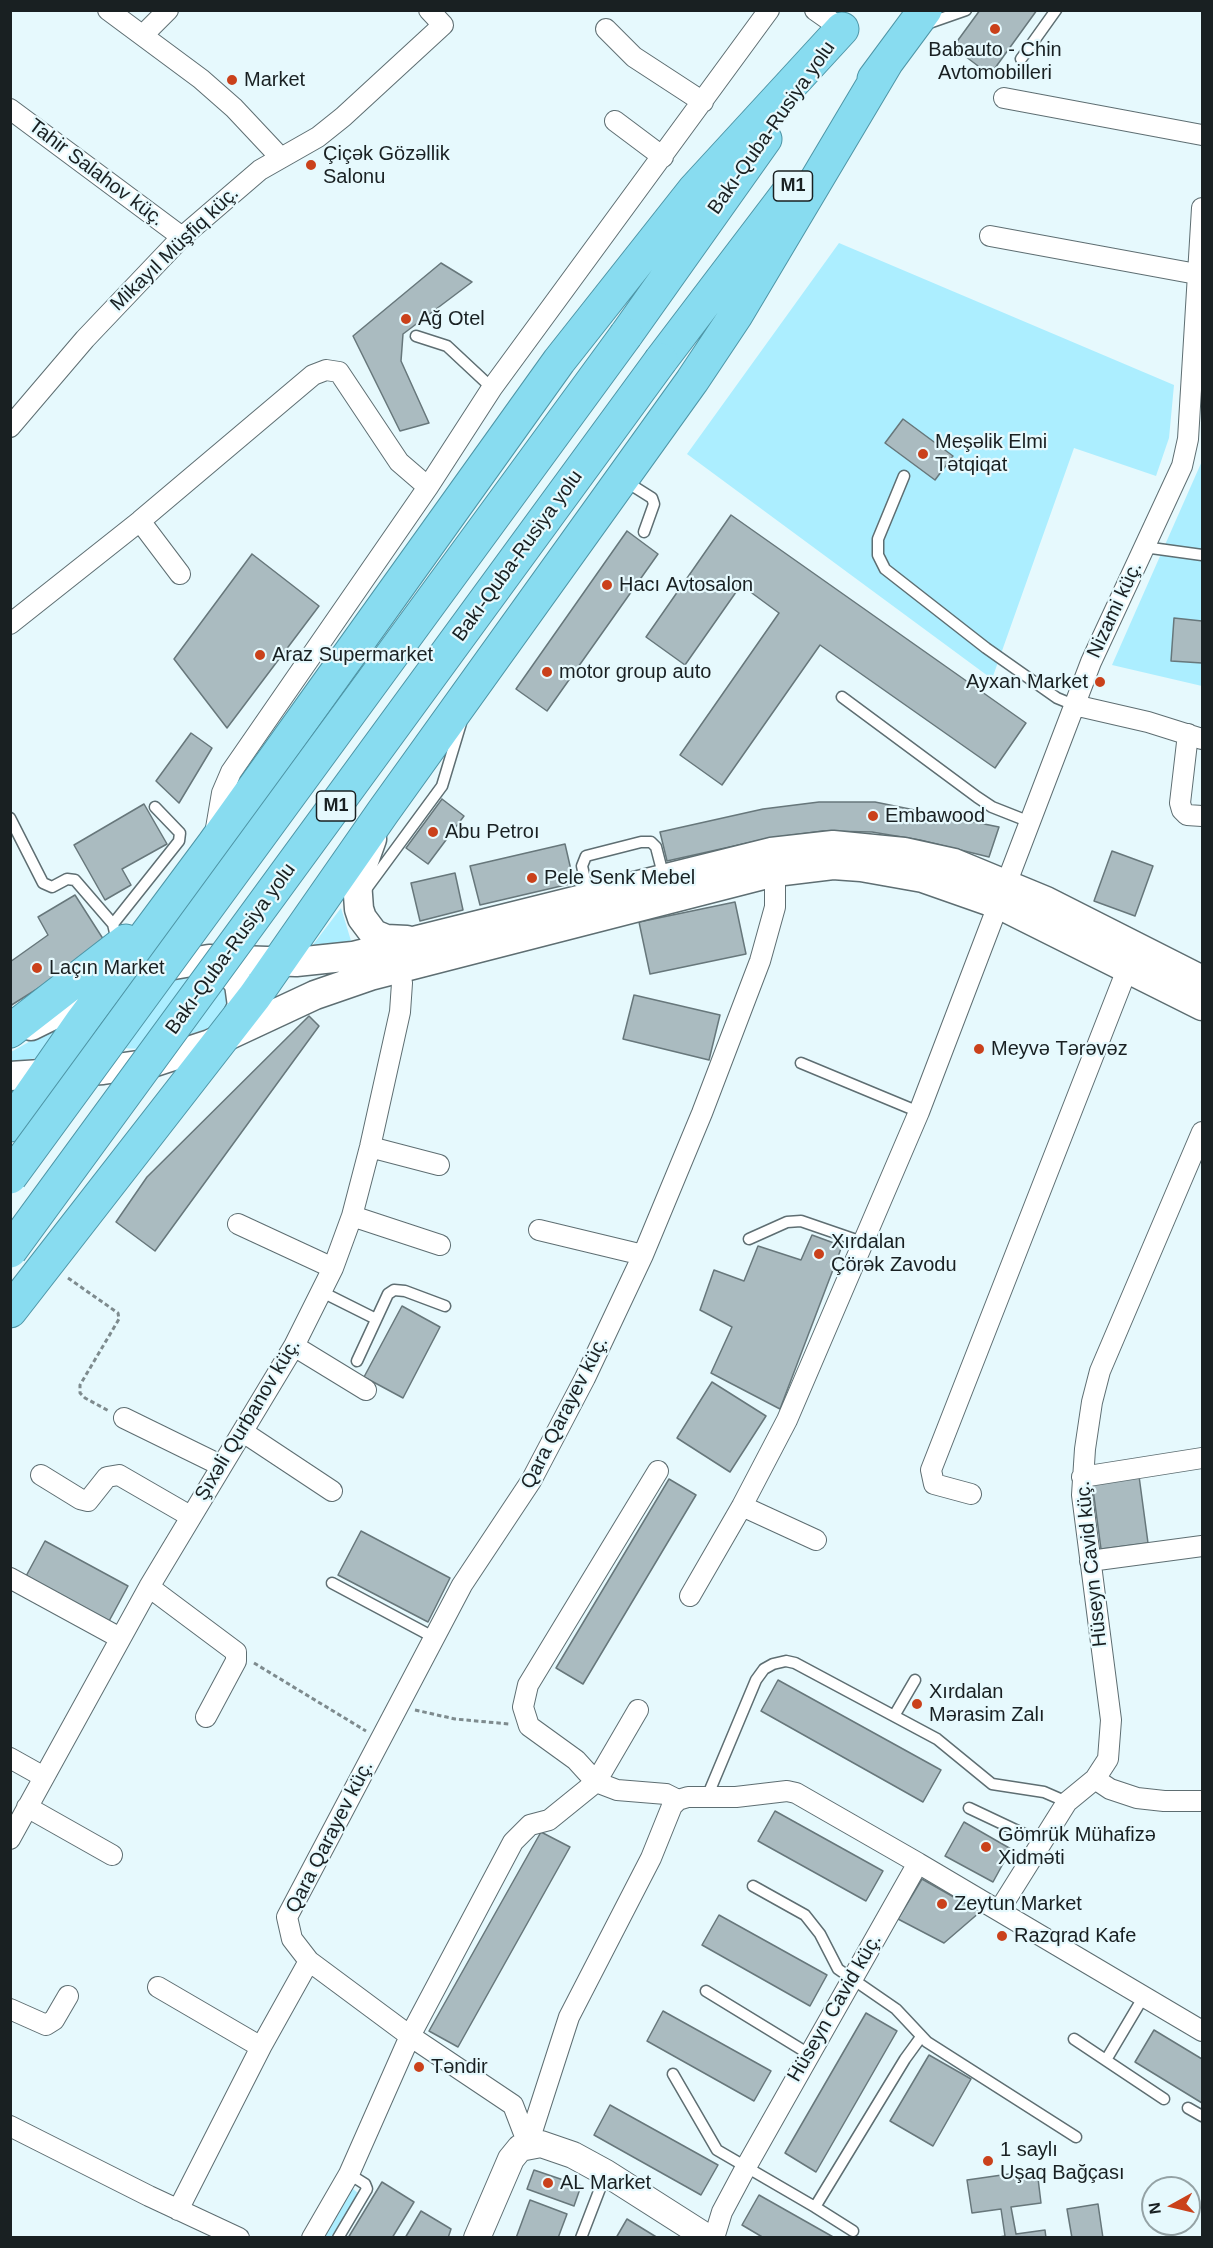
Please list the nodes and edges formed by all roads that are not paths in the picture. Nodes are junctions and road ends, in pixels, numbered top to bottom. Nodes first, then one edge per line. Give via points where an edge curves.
1 (108, 10) edge
2 (168, 10) edge
3 (769, 10) edge
4 (815, 10) edge
5 (966, 10) edge
6 (1056, 10) edge
7 (436, 18) edge
8 (849, 20) edge
9 (918, 20) edge
10 (606, 29) dead end
11 (143, 35) junction
12 (1021, 59) dead end
13 (886, 63) junction
14 (1004, 98) dead end
15 (703, 102) junction
16 (10, 109) edge
17 (615, 121) dead end
18 (1203, 135) edge
19 (663, 157) junction
20 (280, 158) junction
21 (1203, 208) edge
22 (990, 236) dead end
23 (182, 237) junction
24 (1200, 275) edge
25 (416, 336) dead end
26 (492, 388) junction
27 (10, 427) edge
28 (1195, 440) edge
29 (904, 476) dead end
30 (622, 479) junction
31 (428, 487) junction
32 (140, 521) junction
33 (644, 532) dead end
34 (1144, 547) junction
35 (1203, 555) edge
36 (180, 574) dead end
37 (10, 624) edge
38 (469, 692) junction
39 (842, 697) dead end
40 (1074, 705) junction
41 (1196, 736) edge
42 (155, 807) dead end
43 (383, 812) junction
44 (1203, 816) edge
45 (10, 818) edge
46 (1030, 822) junction
47 (213, 845) junction
48 (776, 872) junction
49 (664, 879) junction
50 (1004, 894) junction
51 (173, 897) junction
52 (589, 898) junction
53 (357, 902) junction
54 (116, 936) junction
55 (427, 939) junction
56 (191, 961) junction
57 (278, 961) junction
58 (1128, 967) junction
59 (399, 969) junction
60 (1203, 980) edge
61 (106, 989) junction
62 (1203, 1006) edge
63 (10, 1031) edge
64 (10, 1036) edge
65 (225, 1037) junction
66 (152, 1063) junction
67 (801, 1063) dead end
68 (49, 1073) junction
69 (10, 1076) edge
70 (919, 1112) junction
71 (10, 1125) edge
72 (1203, 1132) edge
73 (370, 1147) junction
74 (439, 1165) dead end
75 (10, 1177) edge
76 (352, 1216) junction
77 (238, 1224) dead end
78 (539, 1230) dead end
79 (749, 1239) dead end
80 (862, 1242) junction
81 (440, 1245) dead end
82 (10, 1251) edge
83 (643, 1255) junction
84 (333, 1268) junction
85 (322, 1292) junction
86 (445, 1306) dead end
87 (10, 1311) edge
88 (376, 1319) junction
89 (294, 1347) junction
90 (357, 1361) dead end
91 (366, 1390) dead end
92 (124, 1418) road end
93 (243, 1432) junction
94 (1203, 1458) edge
95 (220, 1465) junction
96 (658, 1471) dead end
97 (41, 1475) dead end
98 (1082, 1477) junction
99 (333, 1491) dead end
100 (971, 1494) dead end
101 (742, 1506) junction
102 (190, 1516) junction
103 (816, 1540) dead end
104 (1203, 1546) edge
105 (1090, 1561) junction
106 (10, 1578) edge
107 (332, 1583) dead end
108 (149, 1587) junction
109 (690, 1596) dead end
110 (120, 1638) junction
111 (435, 1638) junction
112 (915, 1680) dead end
113 (638, 1710) dead end
114 (894, 1716) junction
115 (206, 1717) dead end
116 (10, 1758) edge
117 (44, 1777) junction
118 (1095, 1779) junction
119 (596, 1782) junction
120 (707, 1797) junction
121 (678, 1800) junction
122 (1203, 1801) edge
123 (1067, 1802) junction
124 (27, 1807) junction
125 (969, 1808) dead end
126 (10, 1839) edge
127 (1041, 1842) junction
128 (112, 1854) dead end
129 (918, 1863) junction
130 (753, 1886) dead end
131 (1000, 1908) junction
132 (309, 1961) junction
133 (851, 1979) junction
134 (158, 1987) dead end
135 (706, 1991) dead end
136 (68, 1996) dead end
137 (1144, 1996) junction
138 (10, 2009) edge
139 (1203, 2031) edge
140 (410, 2036) junction
141 (921, 2037) junction
142 (1074, 2039) dead end
143 (261, 2047) junction
144 (809, 2054) junction
145 (1106, 2060) junction
146 (673, 2074) dead end
147 (1164, 2099) dead end
148 (1188, 2108) dead end
149 (1203, 2116) edge
150 (10, 2126) edge
151 (1076, 2137) dead end
152 (528, 2144) junction
153 (746, 2167) junction
154 (606, 2173) junction
155 (349, 2174) junction
156 (815, 2207) junction
157 (178, 2210) junction
158 (853, 2231) dead end
159 (239, 2238) edge
160 (312, 2238) edge
161 (338, 2238) edge
162 (477, 2238) edge
163 (582, 2238) edge
164 (708, 2238) edge
165 (714, 2238) edge

1 - 11 street
2 - 11 street
3 - 15 street
4 - 8 street
5 - 9 lane
6 - 12 lane
7 - 20 street, Mikayıl Müşfiq küç. via 343,117 318,137
8 - 47 highway via 694,190 630,268 559,361
8 - 75 highway, Bakı-Quba-Rusiya yolu / M1, bridge via 626,336
9 - 13 highway, Bakı-Quba-Rusiya yolu / M1
10 - 15 street via 634,57
11 - 20 street via 234,108
13 - 30 highway via 736,315
13 - 82 highway, Bakı-Quba-Rusiya yolu / M1, bridge via 661,360
14 - 18 street
15 - 19 street
16 - 23 street, Tahir Salahov küç.
17 - 19 street
19 - 26 street
20 - 23 street, Mikayıl Müşfiq küç. via 243,183
21 - 24 street, Nizami küç.
22 - 24 street
23 - 27 street, Mikayıl Müşfiq küç. via 85,339
24 - 28 street, Nizami küç.
25 - 26 lane via 447,346
26 - 31 street
28 - 34 street, Nizami küç.
29 - 40 lane via 878,538 878,555 885,569 986,648 1057,698
30 - 33 lane via 652,498 654,504
30 - 38 highway
31 - 32 street via 399,462 339,372 326,370 313,375
31 - 47 street via 231,772 222,793
32 - 36 street
32 - 37 street
34 - 35 lane
34 - 40 street, Nizami küç.
38 - 43 highway
38 - 53 lane via 445,780
39 - 46 lane via 977,798
40 - 41 street
40 - 46 street, Nizami küç.
41 - 44 street via 1180,803 1187,815
42 - 54 lane via 180,833 179,841
43 - 53 main road via 357,881
43 - 57 highway
45 - 54 lane via 43,883 52,887 67,879 75,880
46 - 50 street, Nizami küç.
47 - 51 highway
48 - 50 main road via 832,865 861,867
48 - 59 main road
48 - 83 street, Qara Qarayev küç. via 776,907 760,961
49 - 50 main road via 771,852 863,846 954,863
49 - 52 main road
49 - 52 lane via 656,847 651,842 608,850 582,860
50 - 58 main road
50 - 60 main road
50 - 70 street, Nizami küç.
51 - 54 highway
51 - 61 highway
52 - 55 main road
53 - 55 main road via 366,924 379,937
54 - 63 highway
55 - 57 main road via 326,960
56 - 57 main road
56 - 61 main road via 159,966
56 - 65 main road via 216,964 228,970 239,984 242,1006
57 - 65 highway
58 - 62 main road
58 - 100 street via 931,1470 934,1484
59 - 65 main road via 337,987
59 - 73 street, Şıxəli Qurbanov küç. via 400,1012
61 - 64 main road
61 - 66 main road via 88,1021 89,1045 107,1062
61 - 68 highway
65 - 66 main road
65 - 87 highway
66 - 68 main road
67 - 70 lane
68 - 69 main road
68 - 71 highway
70 - 80 street, Nizami küç.
72 - 98 street, Hüseyn Cavid küç. via 1100,1371
73 - 74 street
73 - 76 street, Şıxəli Qurbanov küç.
76 - 81 street
76 - 84 street, Şıxəli Qurbanov küç.
77 - 84 street
78 - 83 street
79 - 80 lane via 787,1222 801,1221
80 - 101 street, Nizami küç. via 786,1420
83 - 111 street, Qara Qarayev küç. via 531,1481 478,1558
84 - 85 street, Şıxəli Qurbanov küç.
85 - 88 lane
85 - 89 street, Şıxəli Qurbanov küç.
86 - 88 lane via 394,1290
88 - 90 lane
89 - 91 street
89 - 93 street, Şıxəli Qurbanov küç.
92 - 95 street
93 - 95 street, Şıxəli Qurbanov küç.
93 - 99 street
94 - 98 street
95 - 102 street, Şıxəli Qurbanov küç.
96 - 119 street via 528,1685 523,1707 529,1726 576,1760
97 - 102 street via 88,1501 107,1477 119,1474
98 - 105 street, Hüseyn Cavid küç.
101 - 103 street
101 - 109 street, Nizami küç.
102 - 108 street, Şıxəli Qurbanov küç.
104 - 105 street
105 - 118 street, Hüseyn Cavid küç. via 1111,1720 1108,1759
106 - 110 street
107 - 111 lane
108 - 110 street, Şıxəli Qurbanov küç.
108 - 115 street via 236,1652 236,1661
110 - 117 street, Şıxəli Qurbanov küç.
111 - 132 street, Qara Qarayev küç. via 287,1917 292,1938
112 - 114 lane
113 - 119 street
114 - 120 lane via 795,1663 773,1664 756,1680
114 - 123 lane via 937,1739 992,1785 1044,1792
116 - 117 street
117 - 124 street, Şıxəli Qurbanov küç.
118 - 122 street via 1137,1798
118 - 123 street, Hüseyn Cavid küç.
119 - 121 street via 617,1790 666,1794
119 - 140 street via 549,1820 530,1825 513,1842
120 - 121 street
120 - 129 street via 796,1793
121 - 152 street via 568,2017
123 - 127 street, Hüseyn Cavid küç.
124 - 126 street, Şıxəli Qurbanov küç.
124 - 128 street
125 - 127 lane
127 - 131 street, Hüseyn Cavid küç.
129 - 131 street
129 - 133 street, Hüseyn Cavid küç.
130 - 133 lane via 805,1915 838,1969
131 - 137 street
132 - 140 street, Qara Qarayev küç.
132 - 143 street
133 - 141 lane via 896,2009
133 - 144 street, Hüseyn Cavid küç.
134 - 143 street
135 - 144 lane
136 - 138 street via 54,2020 46,2025
137 - 139 street
137 - 145 lane
140 - 152 street, Qara Qarayev küç. via 513,2105
140 - 155 street
141 - 151 lane
141 - 156 lane
142 - 145 lane
143 - 157 street
144 - 153 street, Hüseyn Cavid küç.
145 - 147 lane
146 - 153 lane via 717,2150
148 - 149 lane
150 - 157 street
152 - 154 street via 554,2147
152 - 162 street via 511,2159
153 - 156 lane
153 - 165 street, Hüseyn Cavid küç. via 722,2212
154 - 163 lane
154 - 164 street
155 - 160 street
155 - 161 lane via 365,2184 366,2194
156 - 158 lane
157 - 159 street

